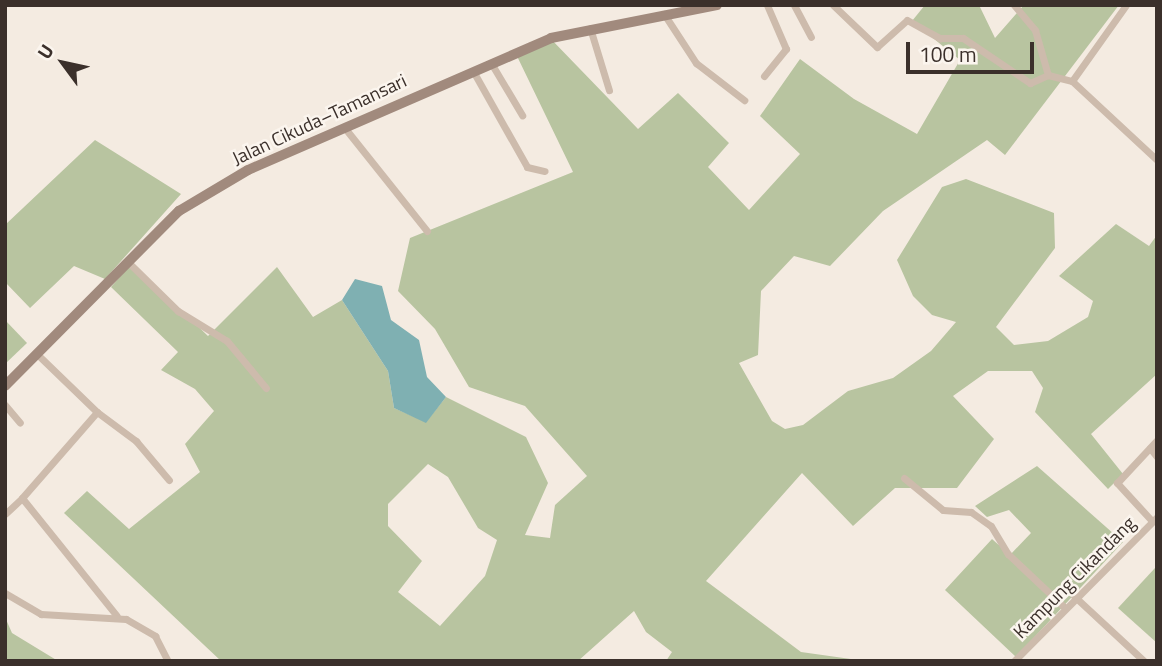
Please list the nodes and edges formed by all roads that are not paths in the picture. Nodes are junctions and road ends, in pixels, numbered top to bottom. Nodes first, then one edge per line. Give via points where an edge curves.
1 (717, 5) edge
2 (767, 5) edge
3 (794, 5) edge
4 (833, 5) edge
5 (1014, 5) edge
6 (1126, 5) edge
7 (664, 14) junction
8 (590, 27) junction
9 (811, 37) dead end
10 (491, 63) junction
11 (473, 71) junction
12 (1048, 75) junction
13 (764, 76) dead end
14 (1072, 81) junction
15 (609, 90) dead end
16 (744, 100) dead end
17 (522, 115) dead end
18 (344, 126) junction
19 (1157, 160) edge
20 (545, 172) dead end
21 (427, 231) dead end
22 (131, 265) junction
23 (38, 355) junction
24 (5, 386) edge
25 (266, 388) dead end
26 (5, 405) edge
27 (97, 412) junction
28 (20, 423) dead end
29 (1157, 440) edge
30 (1150, 447) junction
31 (1157, 457) edge
32 (905, 478) dead end
33 (169, 480) dead end
34 (22, 498) junction
35 (5, 514) edge
36 (1154, 519) edge
37 (5, 593) edge
38 (1074, 596) junction
39 (1064, 607) junction
40 (117, 616) junction
41 (168, 661) edge
42 (1014, 661) edge
43 (1144, 661) edge

1 - 7 street, Jalan Cikuda–Tamansari
2 - 13 street via 786,49
3 - 9 street
4 - 12 street via 877,47 907,20 940,38 963,37 1030,83
5 - 12 street via 1035,30 1038,60
6 - 14 street
7 - 8 street, Jalan Cikuda–Tamansari
7 - 16 street via 696,63
8 - 10 street, Jalan Cikuda–Tamansari
8 - 15 street
10 - 11 street, Jalan Cikuda–Tamansari
10 - 17 street
11 - 18 street, Jalan Cikuda–Tamansari
11 - 20 street via 527,167
12 - 14 street
14 - 19 street
18 - 21 street
18 - 22 street, Jalan Cikuda–Tamansari via 192,202
22 - 23 street, Jalan Cikuda–Tamansari
22 - 25 street via 178,311 228,341
23 - 24 street, Jalan Cikuda–Tamansari
23 - 27 street
26 - 28 street
27 - 33 street via 136,441
27 - 34 street
29 - 30 street
30 - 31 street
30 - 36 street via 1117,483
32 - 39 street via 943,510 971,512 990,526 1008,554
34 - 35 street
34 - 40 street
36 - 38 street, Kampung Cikandang
37 - 40 street via 51,616
38 - 39 street, Kampung Cikandang
38 - 43 street
39 - 42 street, Kampung Cikandang
40 - 41 street via 155,636

